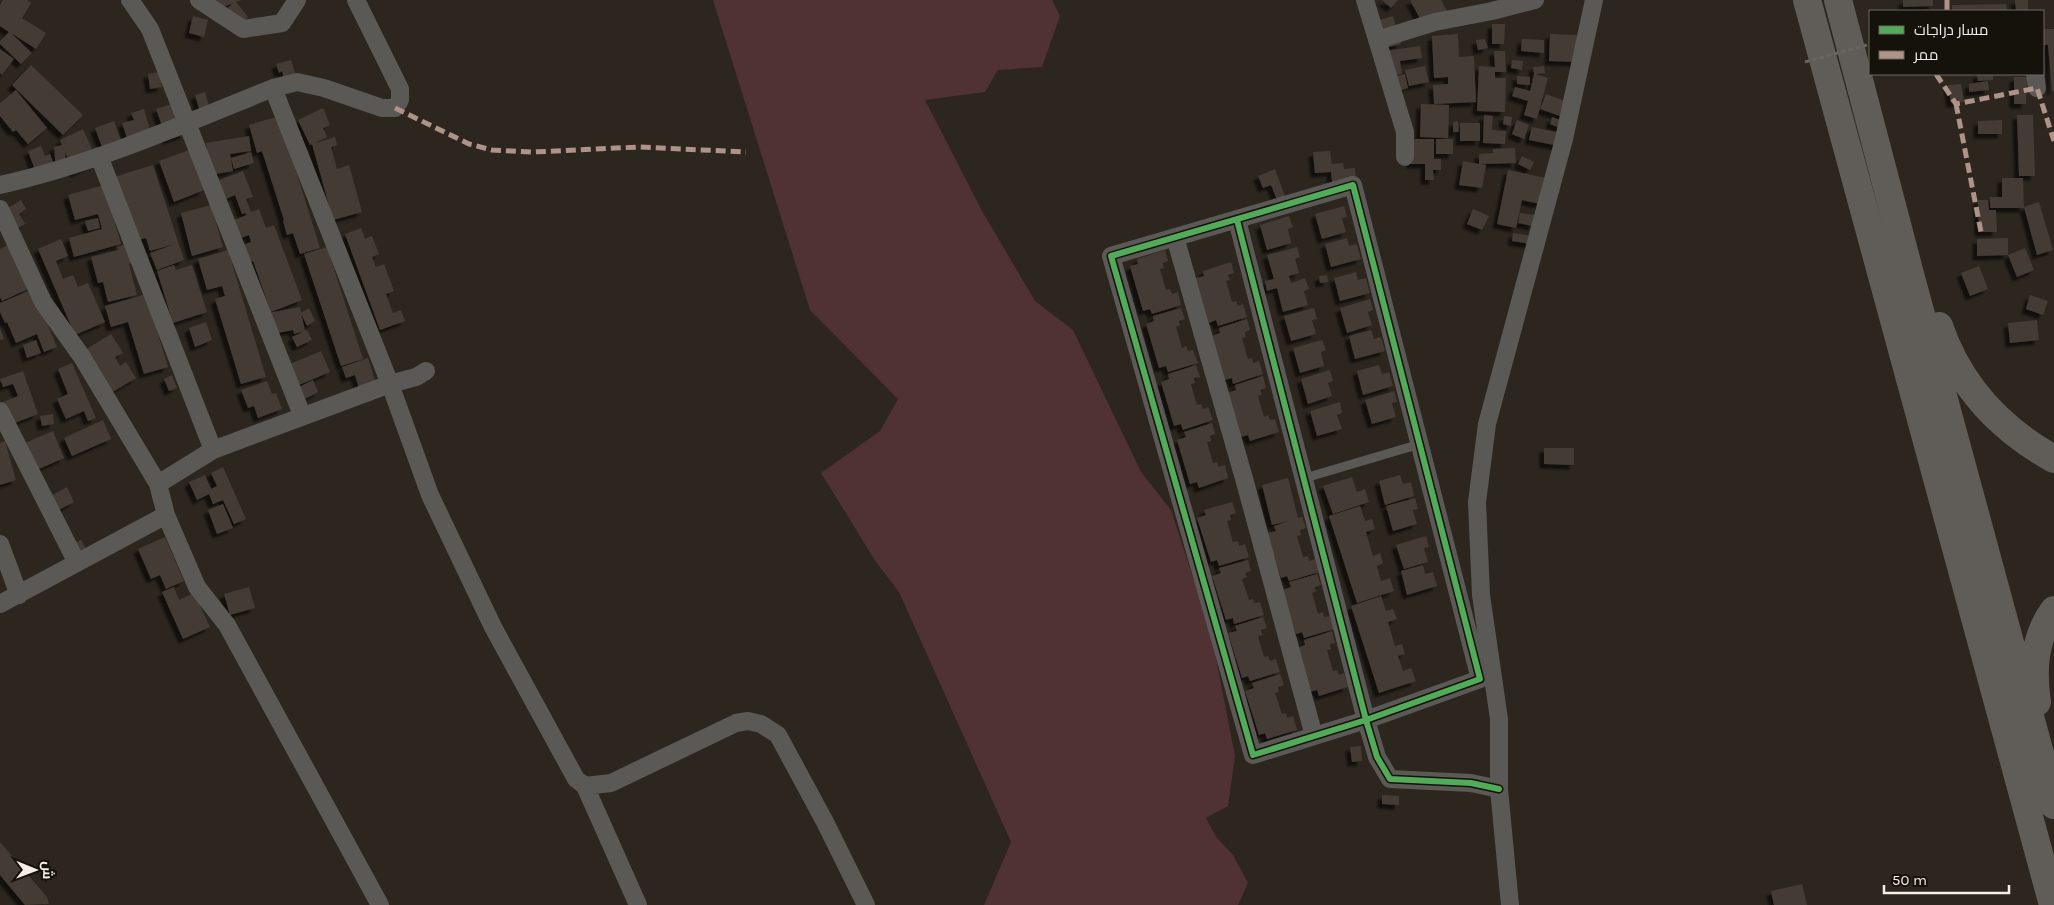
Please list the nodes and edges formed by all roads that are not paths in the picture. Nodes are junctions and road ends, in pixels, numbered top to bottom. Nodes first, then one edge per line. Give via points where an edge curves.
1 (130, 0) edge
2 (199, 0) edge
3 (297, 0) edge
4 (356, 0) edge
5 (1365, 0) edge
6 (1535, 0) edge
7 (1594, 0) edge
8 (1807, 0) edge
9 (1838, 0) edge
10 (1377, 40) junction
11 (274, 88) junction
12 (188, 122) junction
13 (99, 156) junction
14 (1405, 157) dead end
15 (0, 184) edge
16 (0, 209) edge
17 (1237, 220) junction
18 (1175, 237) junction
19 (1910, 274) junction
20 (426, 371) dead end
21 (390, 384) junction
22 (0, 411) edge
23 (302, 415) junction
24 (1420, 444) junction
25 (213, 450) junction
26 (2054, 459) edge
27 (1305, 478) junction
28 (158, 484) junction
29 (166, 515) junction
30 (0, 544) edge
31 (77, 563) junction
32 (19, 595) junction
33 (0, 604) edge
34 (2054, 610) edge
35 (1366, 720) junction
36 (1314, 736) junction
37 (585, 786) junction
38 (1499, 789) junction
39 (2051, 795) edge
40 (380, 905) edge
41 (638, 905) edge
42 (866, 905) edge
43 (1510, 905) edge
44 (2053, 905) edge

1 - 12 street via 150,29
2 - 3 street via 243,29 282,23
4 - 11 street via 400,89 400,100 395,108 382,108 297,82
5 - 10 street
6 - 10 street via 1436,22
7 - 38 street via 1564,139 1487,424 1477,502 1481,594 1499,719
8 - 44 highway
9 - 19 highway
10 - 14 street via 1404,132
11 - 12 street
11 - 21 street
12 - 13 street
12 - 23 street
13 - 15 street
13 - 25 street
16 - 28 street via 42,302 82,358
17 - 18 street
17 - 24 street via 1353,185
17 - 27 street
18 - 36 street
18 - 36 street via 1111,256 1254,755
19 - 26 highway via 1928,301 1945,344 1971,389 2001,423 2029,446
19 - 39 highway
20 - 21 street
21 - 23 street
21 - 37 street via 430,495 488,618 576,779
22 - 31 street
23 - 25 street
24 - 27 lane
24 - 35 street via 1480,679
25 - 28 street
27 - 35 street
28 - 29 street
29 - 31 street
29 - 40 street via 197,587 227,624
30 - 32 street
31 - 32 street
32 - 33 street
34 - 39 highway via 2045,622 2036,652 2035,689
35 - 36 street
35 - 38 street via 1377,757 1390,779 1471,783
37 - 41 street
37 - 42 street via 611,783 736,723 761,724 778,735
38 - 43 street

